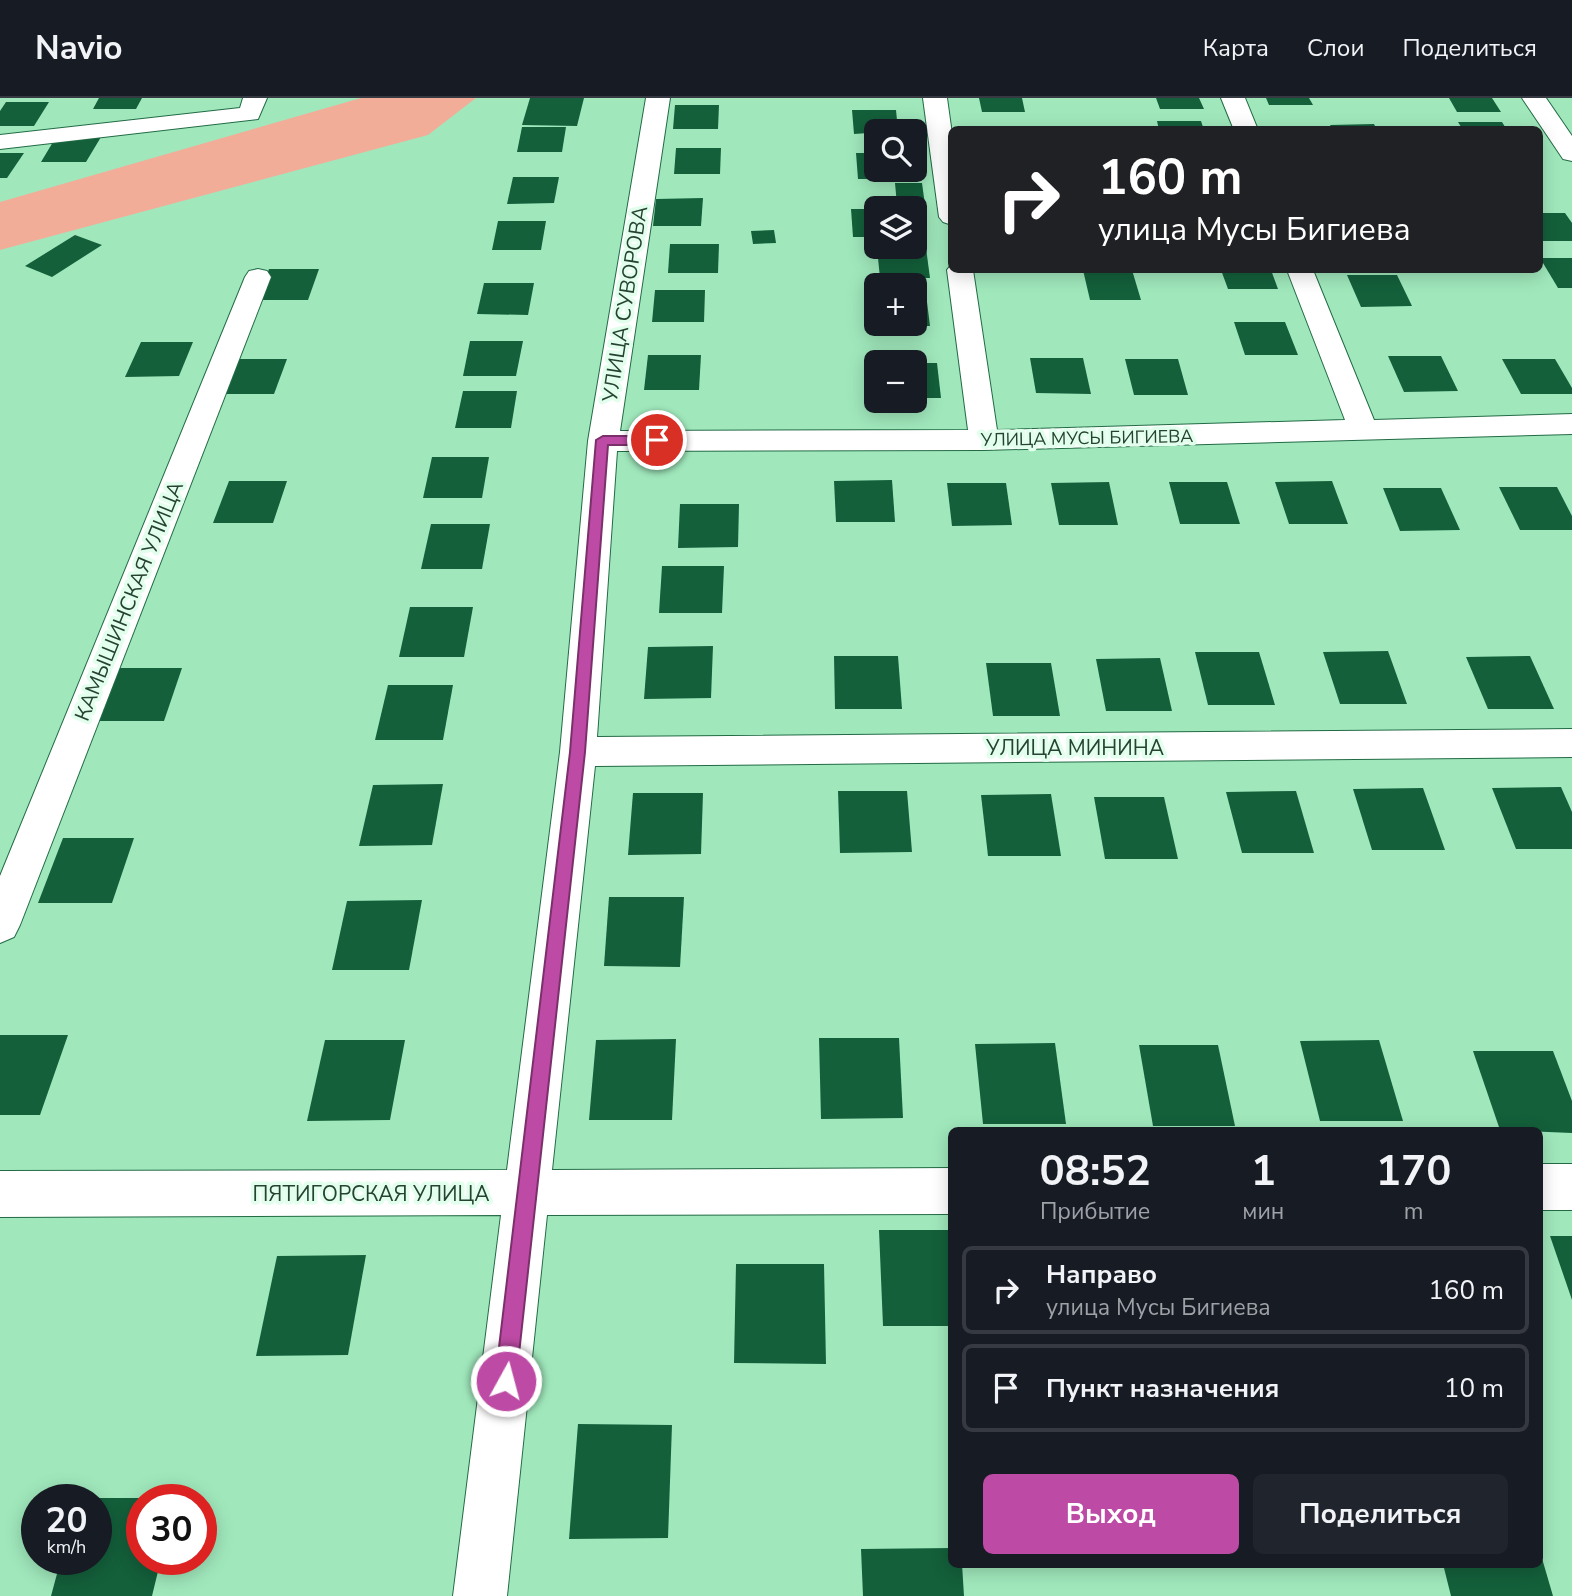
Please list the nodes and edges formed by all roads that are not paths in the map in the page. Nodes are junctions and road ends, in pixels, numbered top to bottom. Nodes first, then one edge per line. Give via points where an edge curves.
1 (255, 98) edge
2 (658, 98) edge
3 (935, 98) edge
4 (1233, 98) edge
5 (1544, 102) edge
6 (1244, 126) edge
7 (0, 142) edge
8 (1572, 154) edge
9 (948, 188) edge
10 (960, 273) edge
11 (1301, 273) edge
12 (258, 277) dead end
13 (1572, 424) edge
14 (1364, 431) junction
15 (603, 440) junction
16 (984, 440) junction
17 (1572, 743) edge
18 (578, 752) junction
19 (0, 925) edge
20 (1543, 1187) edge
21 (1572, 1187) edge
22 (948, 1191) edge
23 (0, 1194) edge
24 (528, 1194) junction
25 (480, 1596) edge

1 - 7 street via 250,114
2 - 15 street, УЛИЦА СУВОРОВА
3 - 9 street
4 - 6 street
5 - 8 street
10 - 16 street
11 - 14 street
12 - 19 street, КАМЫШИНСКАЯ УЛИЦА
13 - 14 street, УЛИЦА МУСЫ БИГИЕВА
14 - 16 street, УЛИЦА МУСЫ БИГИЕВА
15 - 16 street, УЛИЦА МУСЫ БИГИЕВА
15 - 18 street, УЛИЦА СУВОРОВА
17 - 18 street, УЛИЦА МИНИНА
18 - 24 street, УЛИЦА СУВОРОВА
20 - 21 street
22 - 24 street, ПЯТИГОРСКАЯ УЛИЦА
23 - 24 street, ПЯТИГОРСКАЯ УЛИЦА
24 - 25 street, УЛИЦА СУВОРОВА

